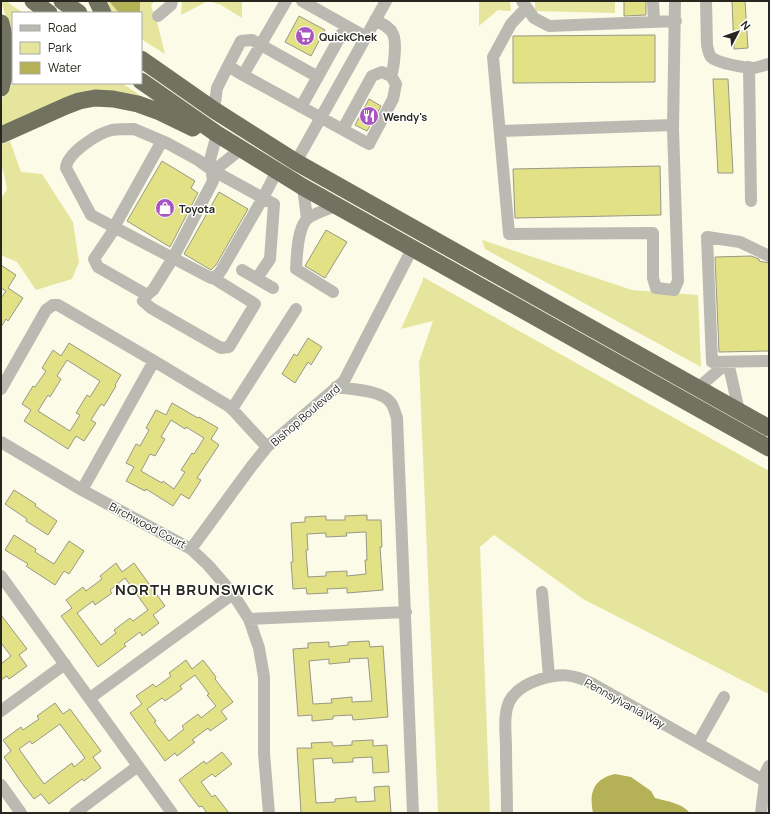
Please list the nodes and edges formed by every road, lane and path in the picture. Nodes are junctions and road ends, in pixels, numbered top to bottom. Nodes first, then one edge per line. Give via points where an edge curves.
1 (33, 1) edge
2 (62, 1) edge
3 (97, 1) edge
4 (172, 1) edge
5 (286, 1) edge
6 (302, 1) edge
7 (386, 1) edge
8 (653, 1) edge
9 (675, 1) edge
10 (706, 1) edge
11 (524, 4) edge
12 (48, 12) edge
13 (78, 12) edge
14 (102, 12) edge
15 (158, 16) dead end
16 (375, 20) junction
17 (676, 21) junction
18 (654, 22) junction
19 (1, 23) edge
20 (346, 26) junction
21 (366, 37) junction
22 (261, 45) junction
23 (142, 49) edge
24 (142, 60) edge
25 (769, 64) edge
26 (228, 66) junction
27 (749, 67) junction
28 (243, 76) junction
29 (392, 76) junction
30 (318, 77) junction
31 (142, 82) edge
32 (1, 88) edge
33 (190, 94) junction
34 (301, 107) junction
35 (214, 110) junction
36 (322, 118) junction
37 (673, 125) junction
38 (343, 129) junction
39 (500, 131) junction
40 (217, 134) junction
41 (1, 135) edge
42 (164, 142) junction
43 (241, 149) junction
44 (296, 162) junction
45 (212, 170) junction
46 (277, 171) junction
47 (303, 187) junction
48 (263, 198) junction
49 (751, 201) dead end
50 (336, 206) junction
51 (307, 219) junction
52 (115, 228) junction
53 (412, 249) junction
54 (769, 256) edge
55 (173, 258) junction
56 (242, 270) dead end
57 (213, 278) junction
58 (257, 278) junction
59 (273, 288) dead end
60 (333, 292) dead end
61 (147, 295) junction
62 (296, 308) dead end
63 (154, 361) junction
64 (769, 361) edge
65 (728, 362) junction
66 (336, 387) junction
67 (698, 388) junction
68 (1, 389) edge
69 (232, 409) junction
70 (738, 411) junction
71 (769, 428) edge
72 (2, 444) edge
73 (267, 447) junction
74 (769, 448) edge
75 (82, 490) junction
76 (192, 549) junction
77 (1, 576) edge
78 (542, 592) dead end
79 (233, 594) junction
80 (406, 612) junction
81 (249, 618) junction
82 (65, 664) junction
83 (548, 677) junction
84 (724, 697) dead end
85 (90, 698) junction
86 (1, 711) edge
87 (698, 743) junction
88 (138, 766) junction
89 (769, 766) edge
90 (765, 782) junction
91 (1, 785) edge
92 (764, 812) edge
93 (21, 813) edge
94 (74, 813) edge
95 (172, 813) edge
96 (269, 813) edge
97 (413, 813) edge
98 (507, 813) edge

1 - 12 highway
2 - 13 highway
3 - 14 highway
4 - 15 street
5 - 22 street
6 - 20 street
7 - 16 street
8 - 18 street
9 - 17 street
10 - 27 street via 707,45 710,56 718,61
11 - 18 street via 534,18 549,26
11 - 39 street via 493,57
16 - 21 street
16 - 29 street via 388,27 393,35
17 - 18 street
17 - 37 street
19 - 32 highway via 6,61
20 - 21 street
20 - 30 street
21 - 36 street
22 - 26 street via 252,40 242,41
22 - 28 street
22 - 30 street
23 - 33 highway
24 - 33 highway
25 - 27 street
26 - 28 street
26 - 35 street via 217,88
27 - 49 street
28 - 34 street
29 - 38 street via 382,72 372,76
29 - 38 street via 396,84 393,99 369,144
30 - 34 street
31 - 40 highway
33 - 35 highway
34 - 36 street
35 - 44 highway
36 - 38 street
36 - 44 street
37 - 39 street
37 - 39 street via 678,281 674,290 656,288 653,278 653,233 509,234
40 - 41 highway via 190,128 138,104 104,98 66,106
40 - 43 highway
40 - 45 street via 210,160
42 - 45 street
42 - 52 street
42 - 52 street via 134,129 111,131 82,146 66,163 66,168 91,215
43 - 45 street
43 - 46 highway
44 - 67 highway
45 - 48 street
45 - 55 street via 213,181
46 - 47 highway
46 - 48 street
47 - 50 highway
47 - 51 street
48 - 57 street via 222,269
48 - 58 street via 274,204 270,259
50 - 51 street
50 - 53 highway
51 - 60 street via 298,246 296,269
52 - 55 street
52 - 61 street via 94,259 98,267
53 - 66 street, Bishop Boulevard via 344,380
53 - 74 highway
54 - 65 street via 740,242 707,237 712,362
55 - 57 street
55 - 61 street
56 - 58 street
57 - 61 street via 255,304 229,347 221,348 151,308 143,301
58 - 59 street
62 - 69 street
63 - 68 street via 67,309 53,305 46,310
63 - 69 street
63 - 75 street
64 - 65 street
65 - 67 street
65 - 70 street
66 - 73 street, Bishop Boulevard
66 - 80 street via 377,394 388,399 393,406 398,425
67 - 70 highway
69 - 73 street
70 - 71 highway
72 - 75 street, Birchwood Court
73 - 76 street, Bishop Boulevard
75 - 76 street, Birchwood Court
76 - 79 street, Birchwood Court
77 - 82 street
78 - 83 street
79 - 81 street, Birchwood Court
79 - 85 street
80 - 81 street
80 - 97 street
81 - 96 street, Birchwood Court via 259,648 264,677 264,754
82 - 85 street
82 - 86 street
83 - 87 street, Pennsylvania Way via 564,675 587,681
83 - 98 street, Pennsylvania Way via 527,684 509,703 506,718
84 - 87 street
85 - 88 street
87 - 90 street, Pennsylvania Way
88 - 94 street
88 - 95 street
89 - 90 street
90 - 92 street
91 - 93 street

